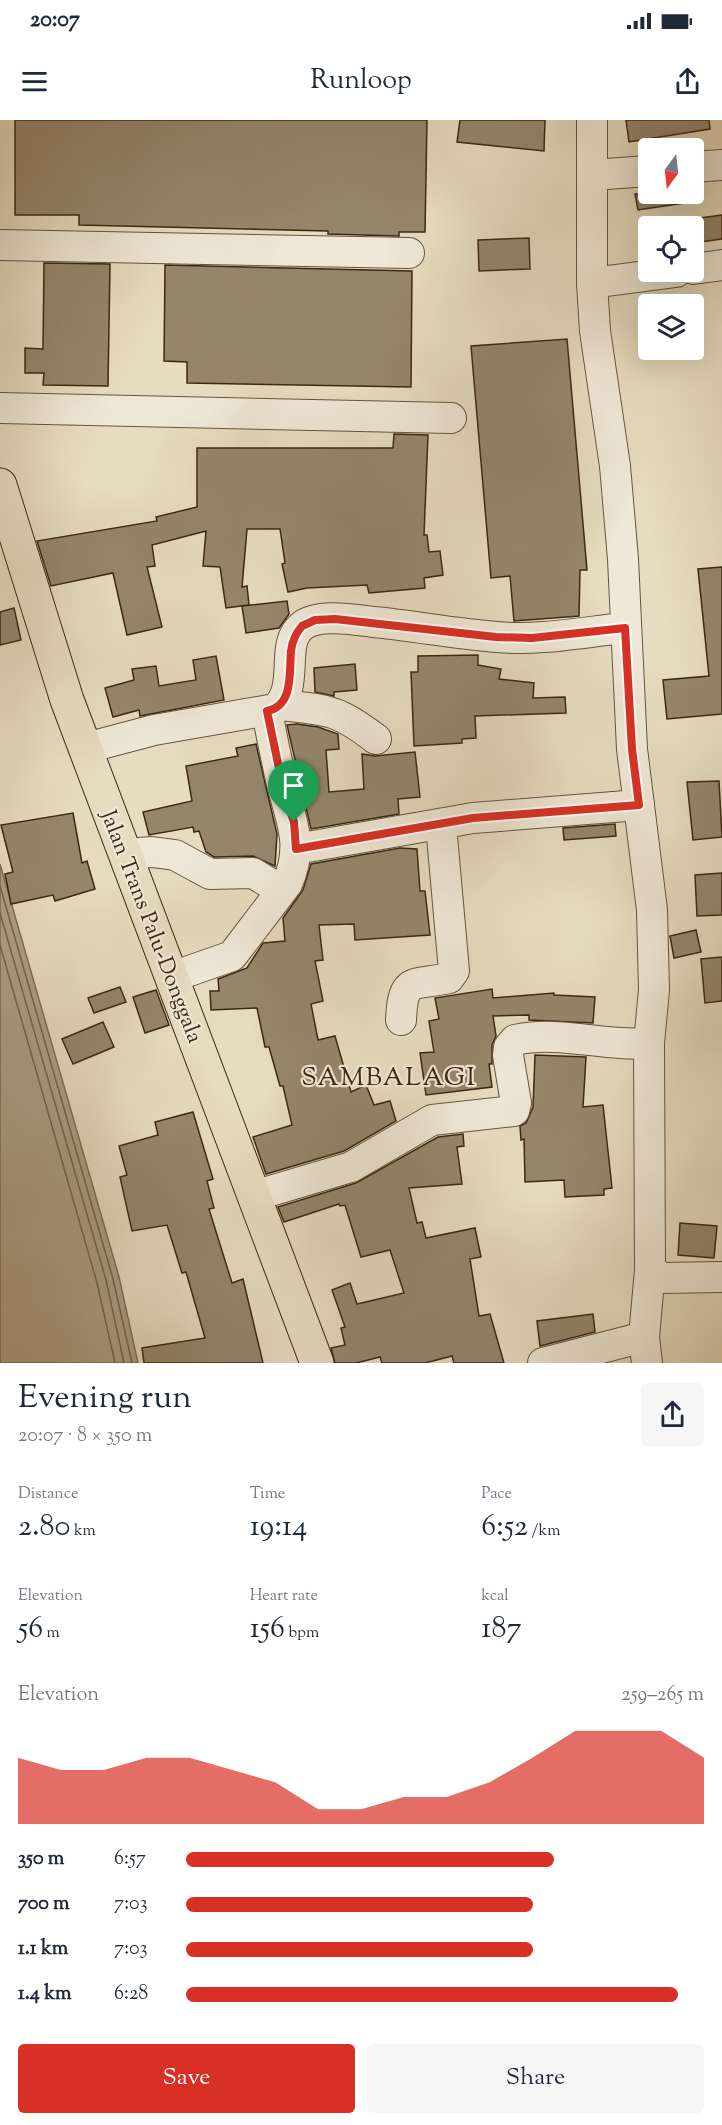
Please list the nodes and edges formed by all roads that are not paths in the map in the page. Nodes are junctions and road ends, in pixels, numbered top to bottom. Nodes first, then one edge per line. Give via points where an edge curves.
1 (592, 120) edge
2 (722, 165) edge
3 (704, 166) edge
4 (638, 172) edge
5 (593, 175) junction
6 (0, 245) edge
7 (409, 253) dead end
8 (722, 265) edge
9 (704, 267) edge
10 (638, 277) edge
11 (592, 283) junction
12 (0, 408) edge
13 (451, 418) dead end
14 (0, 485) edge
15 (625, 628) junction
16 (274, 708) junction
17 (376, 740) dead end
18 (86, 748) junction
19 (639, 805) junction
20 (441, 825) junction
21 (296, 849) junction
22 (126, 854) junction
23 (280, 890) junction
24 (172, 977) junction
25 (401, 1020) dead end
26 (649, 1043) junction
27 (254, 1196) junction
28 (650, 1270) junction
29 (722, 1277) edge
30 (646, 1350) edge
31 (317, 1363) edge
32 (543, 1363) edge

1 - 5 street
2 - 3 street
4 - 5 street
5 - 11 street
6 - 7 street
8 - 9 street
10 - 11 street
11 - 15 street via 595,331 615,466
12 - 13 street
14 - 18 highway, Jalan Trans Palu-Donggala via 51,651
15 - 16 street via 532,638 366,621 315,620 296,634 287,689
15 - 19 street
16 - 17 street via 336,713
16 - 18 street via 154,730
16 - 21 street via 281,779 294,822
18 - 22 highway, Jalan Trans Palu-Donggala
19 - 20 street via 509,814
19 - 26 street via 652,910 654,990
20 - 21 street
20 - 25 street via 454,971 449,978 414,982 406,987
21 - 23 street via 292,872
22 - 23 street via 175,855 210,874 253,873
22 - 24 highway, Jalan Trans Palu-Donggala
23 - 24 street via 232,956
24 - 27 highway, Jalan Trans Palu-Donggala
26 - 27 street via 621,1045 542,1037 515,1040 508,1055 514,1112 432,1120 351,1167
26 - 28 street
27 - 31 highway, Jalan Trans Palu-Donggala
28 - 29 street via 662,1278
28 - 30 street
30 - 32 street

